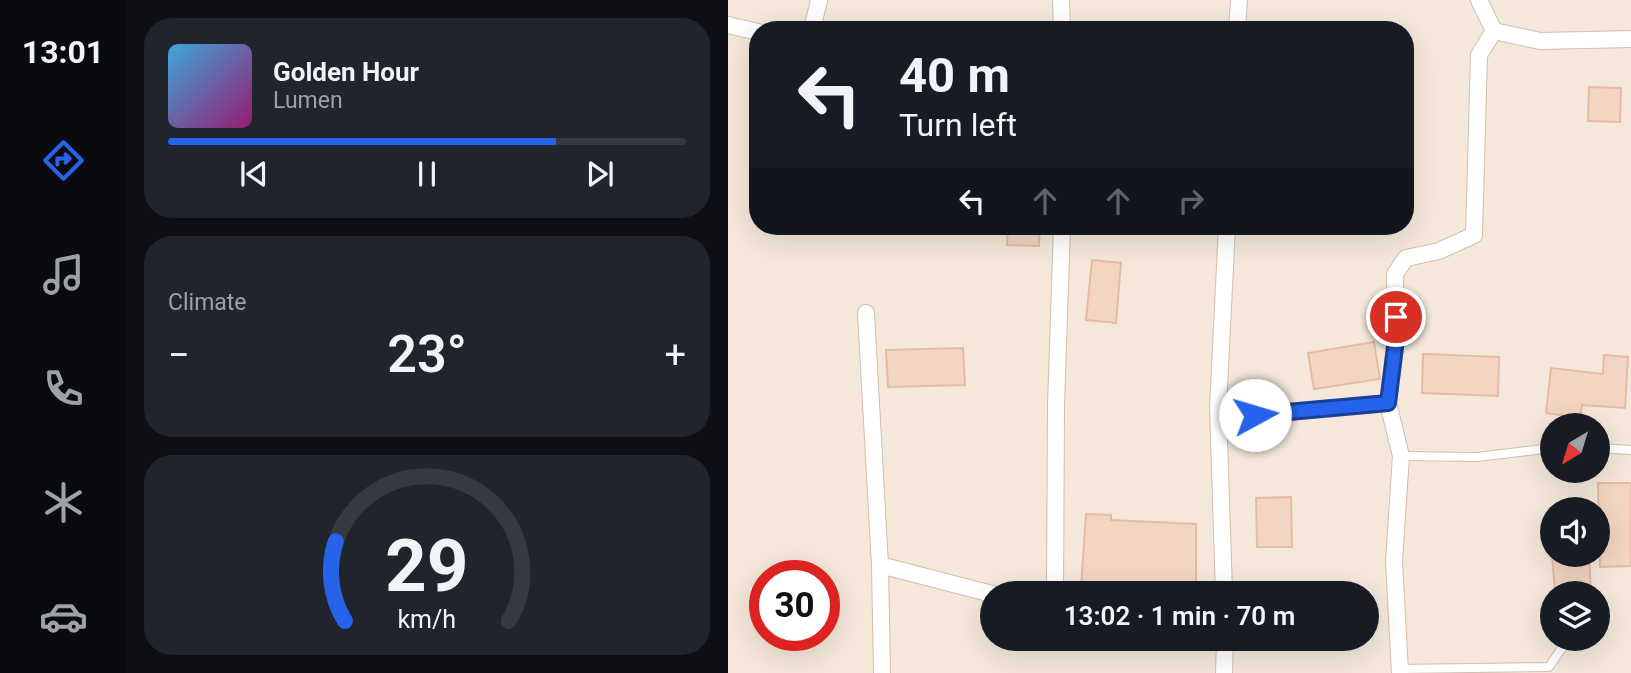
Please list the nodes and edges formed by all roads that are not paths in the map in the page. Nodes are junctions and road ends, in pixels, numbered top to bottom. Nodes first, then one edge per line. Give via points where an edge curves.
1 (819, 0) edge
2 (1061, 0) edge
3 (1239, 0) edge
4 (1479, 0) edge
5 (814, 21) edge
6 (1062, 21) edge
7 (1238, 21) edge
8 (728, 25) edge
9 (749, 30) edge
10 (1494, 30) junction
11 (1631, 39) edge
12 (1062, 235) edge
13 (1227, 235) edge
14 (866, 313) dead end
15 (1388, 403) junction
16 (1219, 407) junction
17 (1540, 449) edge
18 (1610, 449) edge
19 (1631, 450) edge
20 (1401, 456) junction
21 (880, 565) junction
22 (1055, 581) edge
23 (1224, 581) edge
24 (980, 591) edge
25 (1224, 651) edge
26 (1560, 651) edge
27 (1400, 671) edge
28 (882, 673) edge
29 (1224, 673) edge

1 - 5 street
2 - 6 street
3 - 7 street
4 - 10 street
8 - 9 street
10 - 11 street via 1539,41
10 - 15 street via 1479,55 1474,235 1438,251 1406,258 1395,274 1396,339
12 - 22 street
13 - 16 street
14 - 21 street
15 - 16 street via 1255,415
15 - 20 street
16 - 23 street
17 - 20 lane via 1477,457
18 - 19 lane
20 - 27 street via 1394,561
21 - 24 street
21 - 28 street
25 - 29 street
26 - 27 lane via 1549,667

